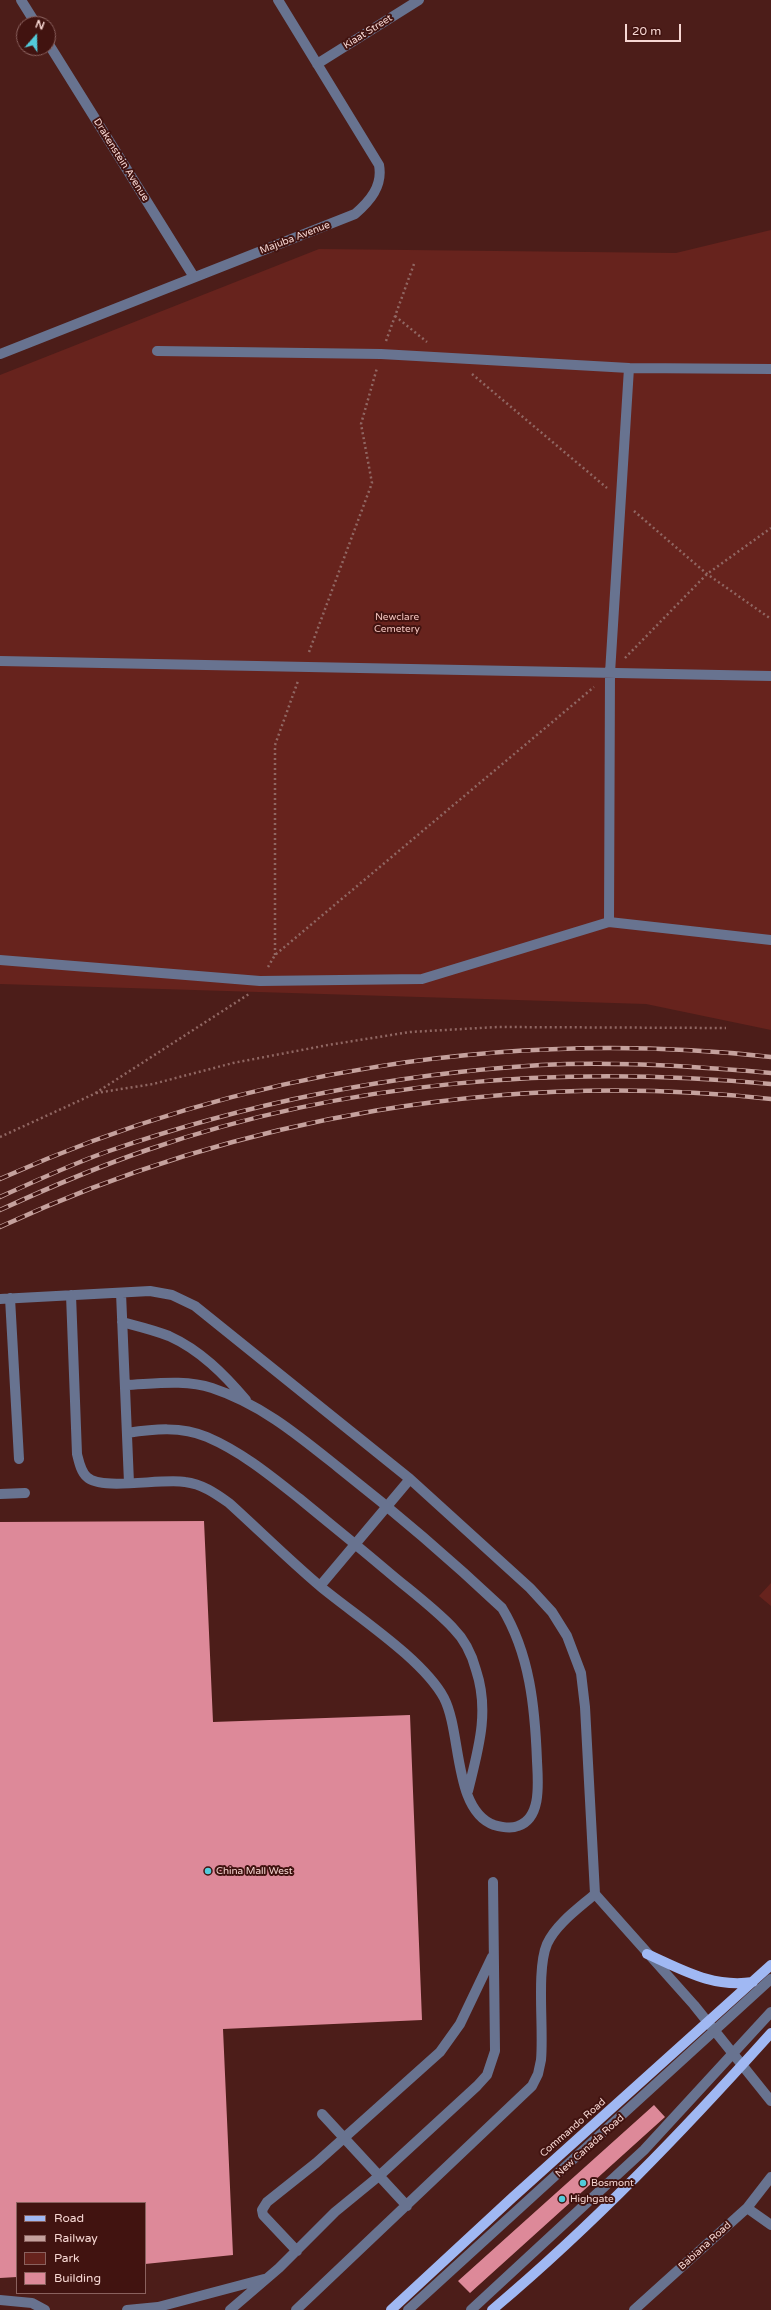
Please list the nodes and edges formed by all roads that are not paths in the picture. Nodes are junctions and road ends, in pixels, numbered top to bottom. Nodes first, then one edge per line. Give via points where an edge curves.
1 (21, 0) edge
2 (278, 0) edge
3 (419, 0) edge
4 (31, 16) edge
5 (56, 56) edge
6 (317, 64) junction
7 (194, 277) junction
8 (157, 351) dead end
9 (0, 354) edge
10 (629, 368) junction
11 (771, 369) edge
12 (0, 661) edge
13 (610, 673) junction
14 (771, 676) edge
15 (609, 922) junction
16 (771, 940) edge
17 (0, 960) edge
18 (121, 1293) junction
19 (71, 1295) junction
20 (5, 1299) edge
21 (122, 1322) junction
22 (125, 1385) junction
23 (248, 1401) junction
24 (127, 1433) junction
25 (19, 1459) dead end
26 (410, 1479) junction
27 (129, 1483) junction
28 (25, 1493) dead end
29 (0, 1494) edge
30 (388, 1505) junction
31 (355, 1544) junction
32 (320, 1586) junction
33 (468, 1795) junction
34 (493, 1882) dead end
35 (595, 1894) junction
36 (494, 1953) junction
37 (647, 1954) junction
38 (771, 1965) edge
39 (771, 1979) edge
40 (753, 1982) junction
41 (771, 2012) edge
42 (708, 2023) junction
43 (716, 2032) junction
44 (771, 2033) edge
45 (732, 2051) junction
46 (743, 2064) junction
47 (771, 2101) edge
48 (322, 2114) dead end
49 (344, 2138) junction
50 (379, 2176) junction
51 (771, 2177) edge
52 (406, 2206) junction
53 (747, 2208) junction
54 (771, 2225) edge
55 (297, 2251) junction
56 (266, 2278) junction
57 (1, 2304) edge
58 (158, 2309) edge
59 (45, 2310) edge
60 (126, 2310) edge
61 (230, 2310) edge
62 (296, 2310) edge
63 (391, 2310) edge
64 (408, 2310) edge
65 (471, 2310) edge
66 (492, 2310) edge
67 (634, 2310) edge

1 - 4 street
2 - 6 street, Majuba Avenue
3 - 6 street, Kiaat Street
5 - 7 street, Drakenstein Avenue
6 - 7 street, Majuba Avenue via 379,164 379,183 373,196 355,214
7 - 9 street, Majuba Avenue
8 - 10 street via 381,354
10 - 11 street
10 - 13 street
12 - 13 street
13 - 14 street
13 - 15 street
15 - 16 street
15 - 17 street via 422,979 260,981
18 - 19 street
18 - 21 street
18 - 26 street via 150,1291 172,1295 195,1306
19 - 20 street
19 - 27 street via 77,1454 81,1468 86,1477 95,1482
20 - 25 street
21 - 22 street
21 - 23 street via 168,1336 196,1351 226,1376
22 - 23 street via 175,1383 210,1388
22 - 24 street
23 - 30 street via 290,1428
24 - 27 street
24 - 31 street via 156,1428 184,1430 206,1436 232,1449 276,1480
26 - 30 street
26 - 35 street via 530,1588 552,1612 567,1636 581,1673 585,1707
27 - 32 street via 184,1482 214,1492
28 - 29 street
30 - 31 street
30 - 33 street via 502,1608 513,1626 523,1653 533,1699 535,1727 537,1798 534,1811 528,1821 517,1827 501,1827 486,1822 474,1810
31 - 32 street
31 - 33 street via 453,1628 466,1646 477,1670 484,1708 482,1735
32 - 33 street via 412,1660 433,1681 444,1699 452,1722
34 - 36 street
35 - 37 street
35 - 52 street via 556,1930 547,1944 542,1961 541,2060 532,2086
36 - 49 street via 460,2024 440,2052
36 - 50 street via 495,2051 487,2075
37 - 40 main road via 714,1982
37 - 42 street
38 - 40 main road, Commando Road
39 - 43 street, New Canada Road
40 - 42 main road, Commando Road
41 - 45 street
42 - 43 street
42 - 63 main road, Commando Road
43 - 45 street
43 - 64 street, New Canada Road
44 - 46 main road
45 - 46 street
45 - 65 street via 644,2150
46 - 47 street
46 - 66 main road via 720,2091 581,2231
48 - 49 street
49 - 50 street
49 - 55 street via 267,2202 262,2210 263,2215
50 - 52 street
50 - 55 street via 335,2212
51 - 53 street, Babiana Road
52 - 62 street
53 - 54 street
53 - 67 street, Babiana Road
55 - 56 street
56 - 58 street
56 - 61 street
57 - 59 street via 32,2303
58 - 60 street

